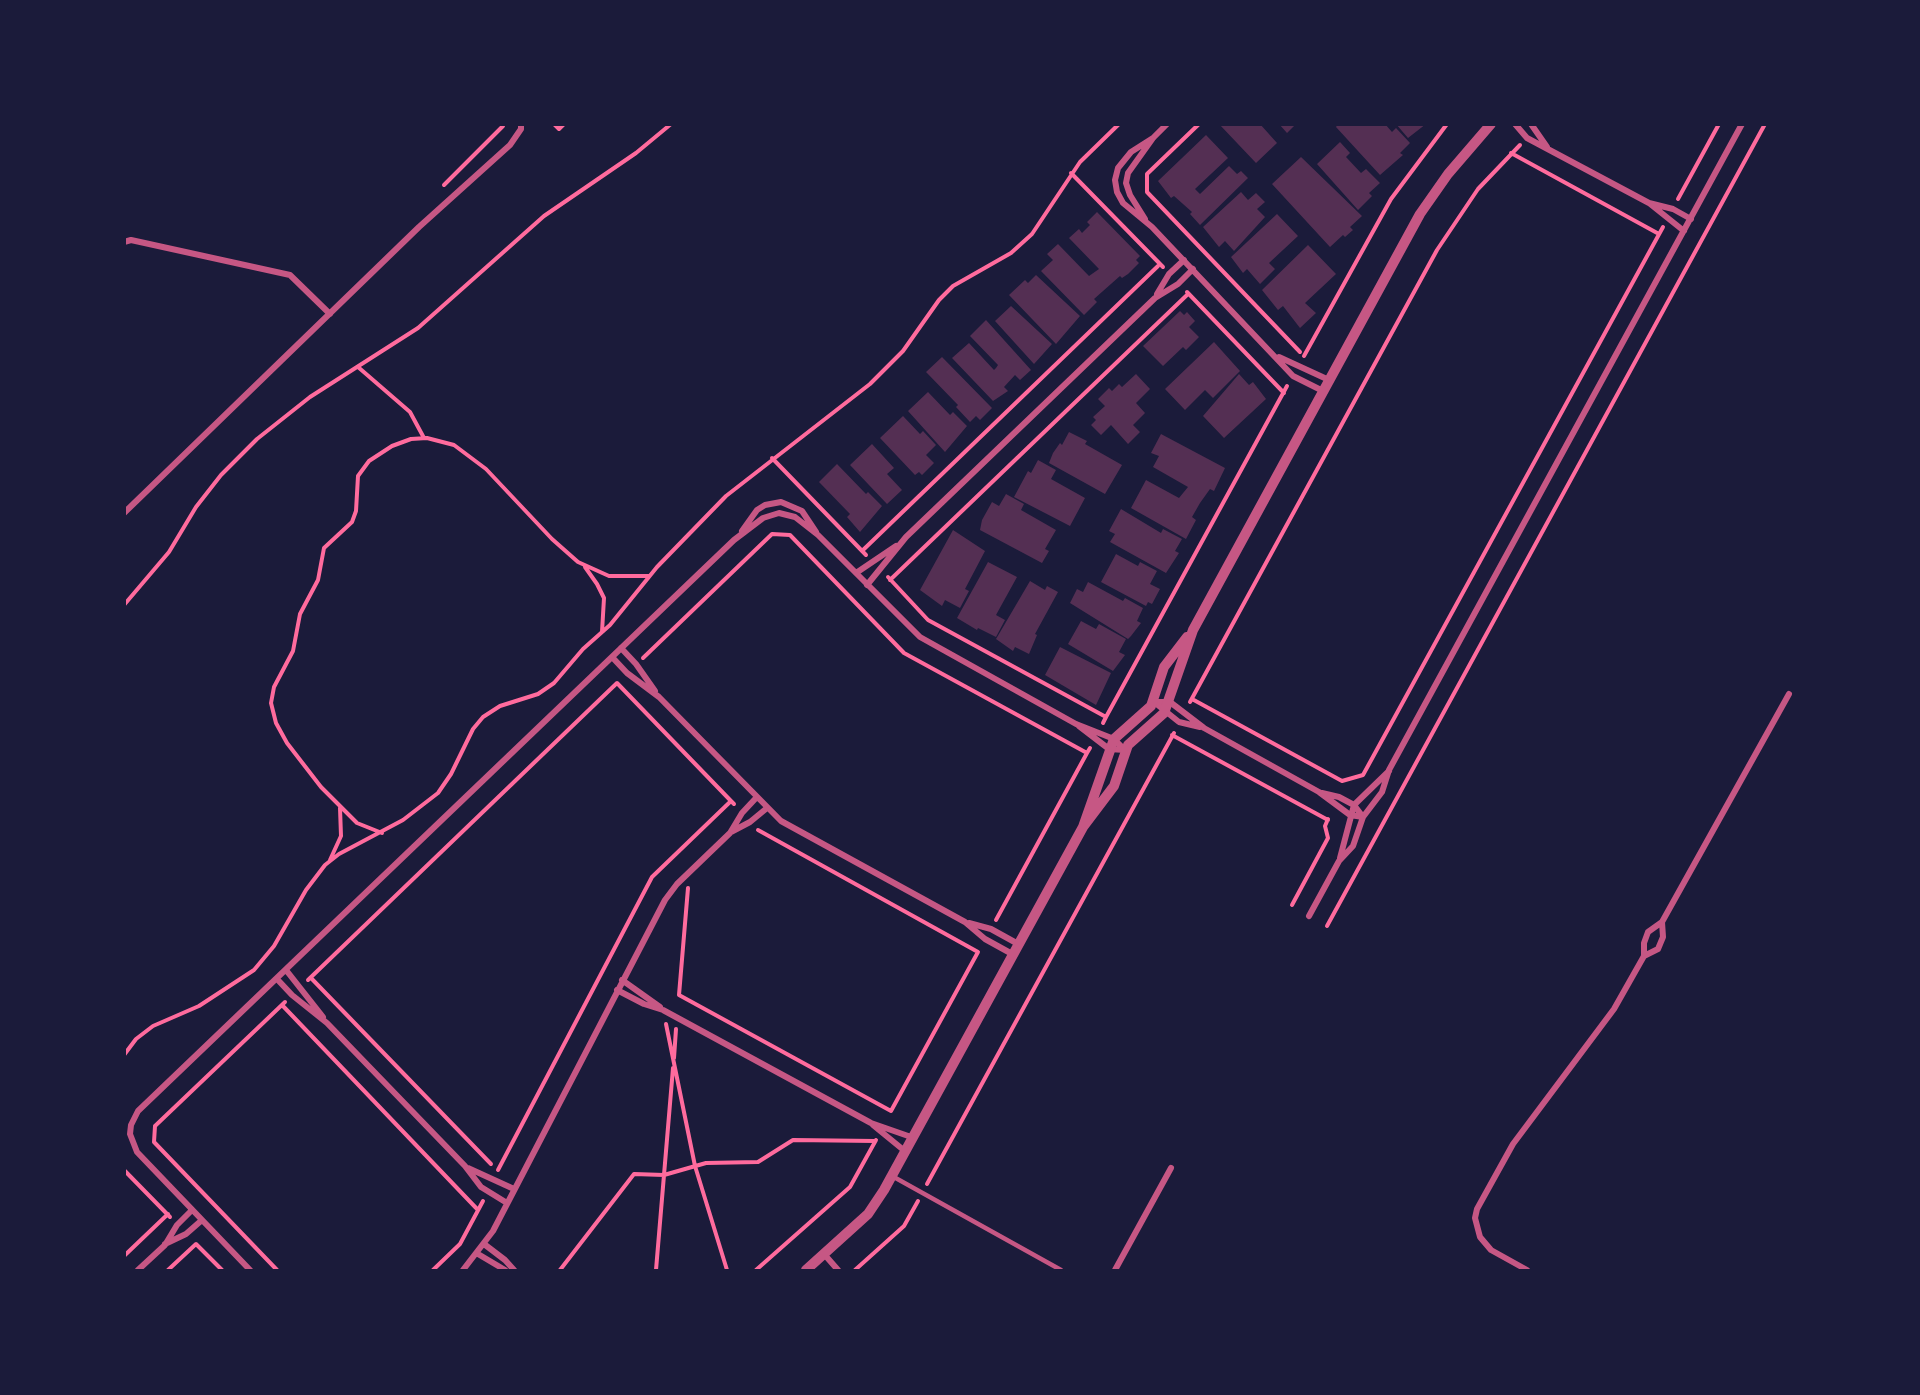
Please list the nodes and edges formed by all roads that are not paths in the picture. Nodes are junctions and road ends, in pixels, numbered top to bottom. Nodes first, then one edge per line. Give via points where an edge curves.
1 (521, 124) edge
2 (1167, 124) edge
3 (1491, 124) edge
4 (1515, 124) edge
5 (1531, 124) edge
6 (1742, 124) edge
7 (1153, 138) junction
8 (1547, 148) junction
9 (1649, 203) junction
10 (1690, 219) junction
11 (1146, 220) junction
12 (1684, 231) junction
13 (124, 242) edge
14 (1184, 260) junction
15 (1193, 269) junction
16 (1155, 298) junction
17 (330, 314) junction
18 (1276, 355) junction
19 (1329, 380) junction
20 (1323, 391) junction
21 (124, 513) edge
22 (740, 534) junction
23 (818, 535) junction
24 (899, 544) junction
25 (856, 573) junction
26 (867, 585) junction
27 (1189, 637) junction
28 (621, 648) junction
29 (612, 657) junction
30 (1789, 694) dead end
31 (659, 697) junction
32 (1154, 702) junction
33 (1170, 702) junction
34 (1164, 712) junction
35 (1076, 724) junction
36 (1204, 728) junction
37 (1112, 744) junction
38 (1125, 750) junction
39 (1389, 770) junction
40 (1319, 792) junction
41 (756, 798) junction
42 (1354, 806) junction
43 (767, 808) junction
44 (1350, 815) junction
45 (1363, 817) junction
46 (1083, 827) junction
47 (730, 833) junction
48 (1339, 861) junction
49 (1309, 916) dead end
50 (965, 922) junction
51 (1662, 922) junction
52 (1020, 945) junction
53 (1014, 955) junction
54 (1644, 956) junction
55 (286, 970) junction
56 (277, 979) junction
57 (622, 980) junction
58 (617, 990) junction
59 (663, 1010) junction
60 (327, 1023) junction
61 (871, 1123) junction
62 (914, 1138) junction
63 (906, 1152) junction
64 (465, 1167) junction
65 (1171, 1168) dead end
66 (892, 1176) junction
67 (514, 1189) junction
68 (507, 1203) junction
69 (192, 1210) junction
70 (202, 1220) junction
71 (484, 1244) junction
72 (165, 1245) junction
73 (478, 1254) junction
74 (824, 1254) junction
75 (813, 1268) edge
76 (138, 1270) edge
77 (250, 1270) edge
78 (463, 1270) edge
79 (505, 1270) edge
80 (514, 1270) edge
81 (838, 1270) edge
82 (1061, 1270) edge
83 (1115, 1270) edge
84 (1527, 1270) edge

1 - 17 street via 510,145
2 - 7 street
3 - 19 street via 1420,214
4 - 8 street via 1527,138
5 - 8 street
6 - 10 street
7 - 11 street via 1132,164 1126,183
7 - 11 street via 1123,161 1115,180 1124,203
8 - 9 street
9 - 10 street via 1673,208
9 - 12 street
10 - 12 street
11 - 14 street
12 - 39 street
13 - 17 street via 131,240 290,275
14 - 15 street
14 - 16 street via 1169,274
15 - 16 street
15 - 18 street
16 - 24 street
17 - 21 street
18 - 19 street
18 - 20 street via 1293,376
19 - 20 street
20 - 27 street
22 - 23 street via 779,513 795,517
22 - 23 street via 757,510 781,502 802,512
22 - 28 street
23 - 25 street
24 - 25 street
24 - 26 street
25 - 26 street
26 - 35 street via 920,637
27 - 32 street via 1164,667
27 - 33 street
28 - 29 street
28 - 31 street
29 - 31 street
29 - 55 street
30 - 51 street
31 - 41 street
32 - 33 street
32 - 34 street
32 - 37 street
33 - 34 street
33 - 36 street
34 - 36 street via 1179,722
34 - 38 street
35 - 37 street via 1099,731
35 - 37 street via 1094,740
36 - 40 street
37 - 38 street
37 - 46 street
38 - 46 street via 1114,786
39 - 42 street
39 - 45 street via 1383,792
40 - 42 street via 1340,797
40 - 44 street
41 - 43 street
41 - 47 street
42 - 44 street
42 - 45 street
43 - 47 street
43 - 50 street via 788,825
44 - 45 street
44 - 48 street
45 - 48 street via 1353,846
46 - 52 street
47 - 57 street via 665,900
48 - 49 street
50 - 52 street
50 - 53 street
51 - 54 street via 1648,932
51 - 54 street via 1663,937 1658,949
52 - 53 street
53 - 62 street
54 - 84 street via 1614,1009 1513,1144 1477,1209 1480,1237 1491,1250
55 - 56 street
55 - 60 street
56 - 60 street
56 - 69 street via 138,1112 131,1125 136,1152
57 - 58 street
57 - 59 street
58 - 59 street
58 - 67 street
59 - 61 street
60 - 64 street
61 - 62 street
61 - 63 street
62 - 63 street
63 - 66 street
64 - 67 street
64 - 68 street via 474,1179
65 - 83 street
66 - 74 street via 868,1214
66 - 82 lane
67 - 68 street
68 - 71 street
69 - 70 street
69 - 72 street via 177,1224
70 - 72 street
70 - 77 street
71 - 73 street
71 - 80 street
72 - 76 street
73 - 78 street
73 - 79 street
74 - 75 street
74 - 81 street

